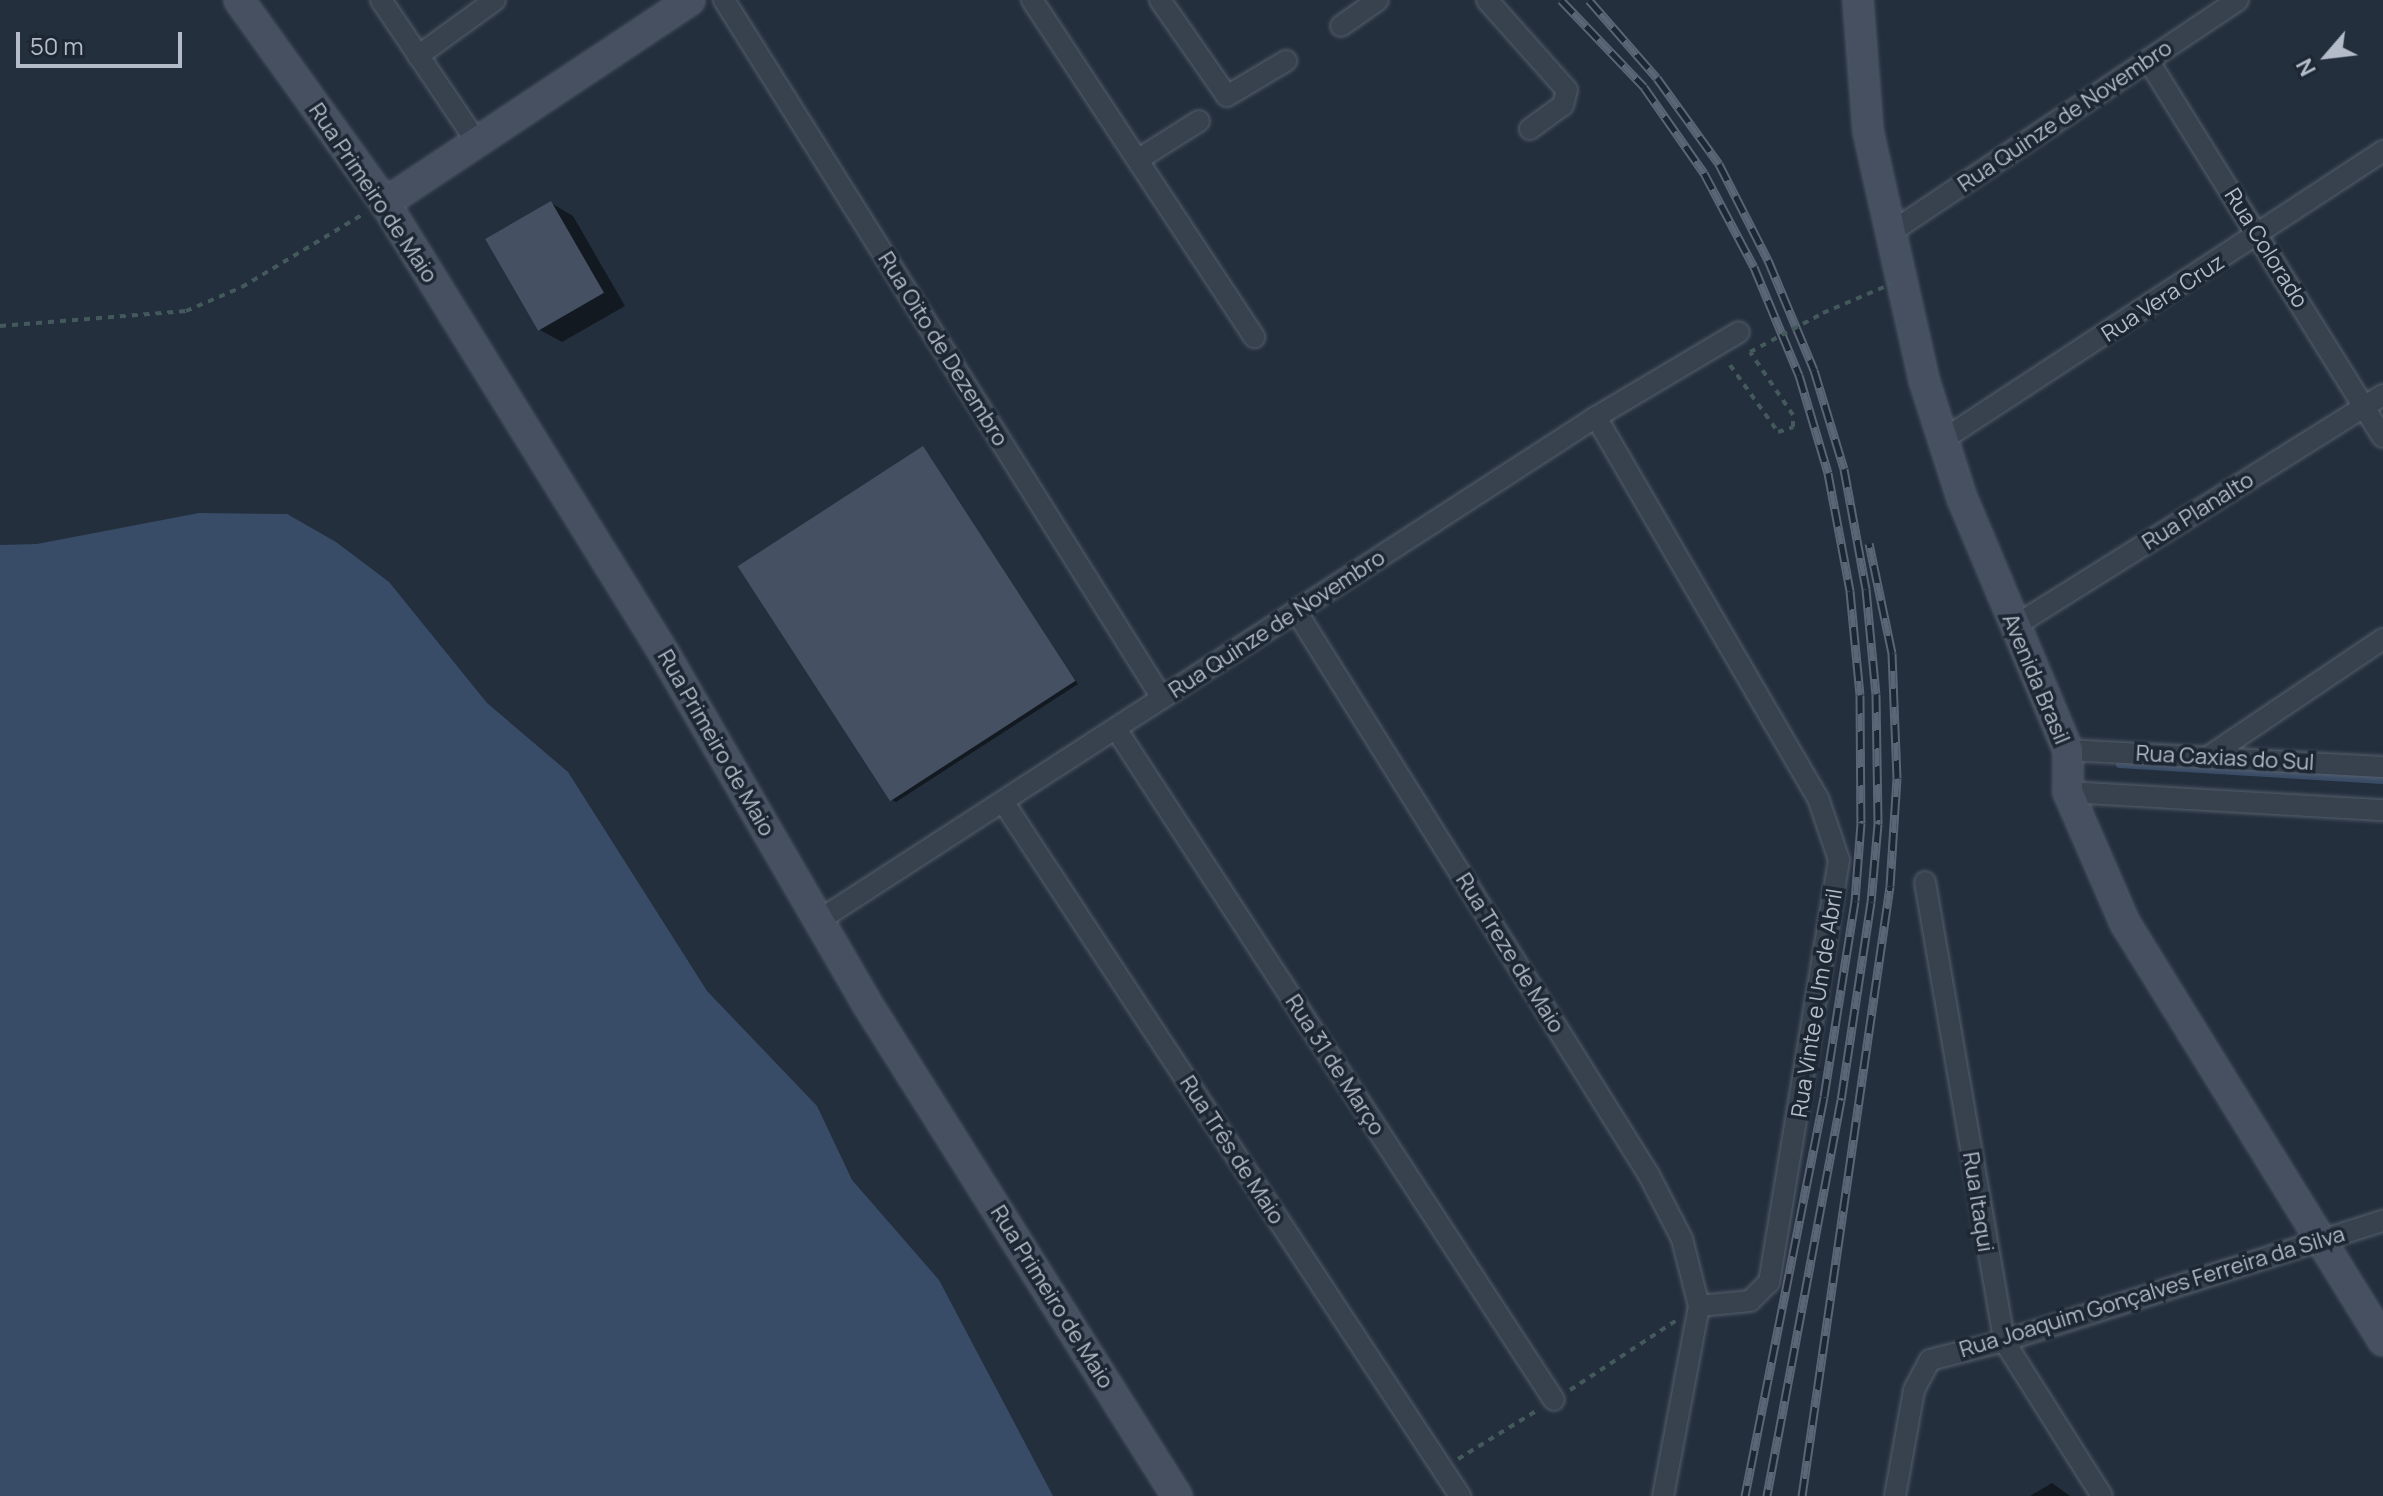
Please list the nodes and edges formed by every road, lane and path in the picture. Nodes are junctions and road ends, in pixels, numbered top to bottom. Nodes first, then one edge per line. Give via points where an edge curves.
1 (239, 0) edge
2 (381, 0) edge
3 (495, 0) edge
4 (690, 0) edge
5 (724, 0) edge
6 (1032, 0) edge
7 (1160, 0) edge
8 (1378, 0) edge
9 (1487, 0) edge
10 (1858, 0) edge
11 (2238, 0) edge
12 (1341, 26) dead end
13 (418, 56) junction
14 (2148, 60) junction
15 (1286, 61) dead end
16 (1199, 121) dead end
17 (1530, 129) dead end
18 (476, 141) junction
19 (2383, 151) edge
20 (1139, 159) junction
21 (385, 203) junction
22 (1893, 231) junction
23 (2258, 236) junction
24 (1891, 284) dead end
25 (0, 326) edge
26 (1739, 332) dead end
27 (1254, 337) dead end
28 (1730, 365) dead end
29 (2383, 395) edge
30 (2364, 407) junction
31 (1596, 417) junction
32 (2383, 437) edge
33 (1941, 441) junction
34 (1296, 611) junction
35 (2013, 627) junction
36 (2383, 639) edge
37 (1162, 698) junction
38 (1116, 729) junction
39 (2068, 750) junction
40 (2208, 757) junction
41 (2383, 767) edge
42 (2068, 792) junction
43 (1004, 803) junction
44 (2382, 811) edge
45 (1925, 882) dead end
46 (818, 921) junction
47 (2383, 1221) edge
48 (2319, 1240) junction
49 (1699, 1306) junction
50 (2004, 1341) junction
51 (2383, 1341) edge
52 (1554, 1400) dead end
53 (1177, 1496) edge
54 (1460, 1496) edge
55 (1663, 1496) edge
56 (1895, 1496) edge
57 (2102, 1496) edge

1 - 21 street, Rua Primeiro de Maio
2 - 13 street
3 - 13 street
4 - 18 street
5 - 37 street, Rua Oito de Dezembro
6 - 20 street
7 - 15 street via 1229,97
8 - 12 street
9 - 17 street via 1567,90 1563,105
10 - 22 street, Avenida Brasil via 1868,131
11 - 14 street, Rua Quinze de Novembro
13 - 18 street
14 - 22 street, Rua Quinze de Novembro
14 - 23 street, Rua Colorado
16 - 20 street
18 - 21 street
19 - 23 street, Rua Vera Cruz
20 - 27 street
21 - 25 path via 242,287 186,311
21 - 46 street, Rua Primeiro de Maio via 665,655
22 - 33 street, Avenida Brasil
23 - 30 street, Rua Colorado
23 - 33 street, Rua Vera Cruz
24 - 28 path, bridge via 1750,352 1793,415 1793,427 1778,432
26 - 31 street, Rua Quinze de Novembro
29 - 30 street, Rua Planalto
30 - 32 street, Rua Colorado
30 - 35 street, Rua Planalto
31 - 34 street, Rua Quinze de Novembro
31 - 49 street, Rua Vinte e Um de Abril via 1818,798 1839,860 1769,1282 1750,1301
33 - 35 street, Avenida Brasil
34 - 37 street, Rua Quinze de Novembro
34 - 49 street, Rua Treze de Maio via 1649,1175 1682,1239
35 - 39 street, Avenida Brasil
36 - 40 street
37 - 38 street, Rua Quinze de Novembro
38 - 43 street, Rua Quinze de Novembro
38 - 52 street, Rua 31 de Março
39 - 40 street, Rua Caxias do Sul
39 - 42 street, Avenida Brasil
40 - 41 street, Rua Caxias do Sul
42 - 44 street, Rua Caxias do Sul
42 - 48 street, Avenida Brasil via 2125,923
43 - 46 street, Rua Quinze de Novembro
43 - 54 street, Rua Três de Maio
45 - 50 street, Rua Itaqui
46 - 53 street, Rua Primeiro de Maio
47 - 48 street, Rua Joaquim Gonçalves Ferreira da Silva
48 - 50 street, Rua Joaquim Gonçalves Ferreira da Silva
48 - 51 street, Avenida Brasil
49 - 55 street
50 - 56 street, Rua Joaquim Gonçalves Ferreira da Silva via 1936,1357 1923,1366
50 - 57 street, Rua Itaqui

